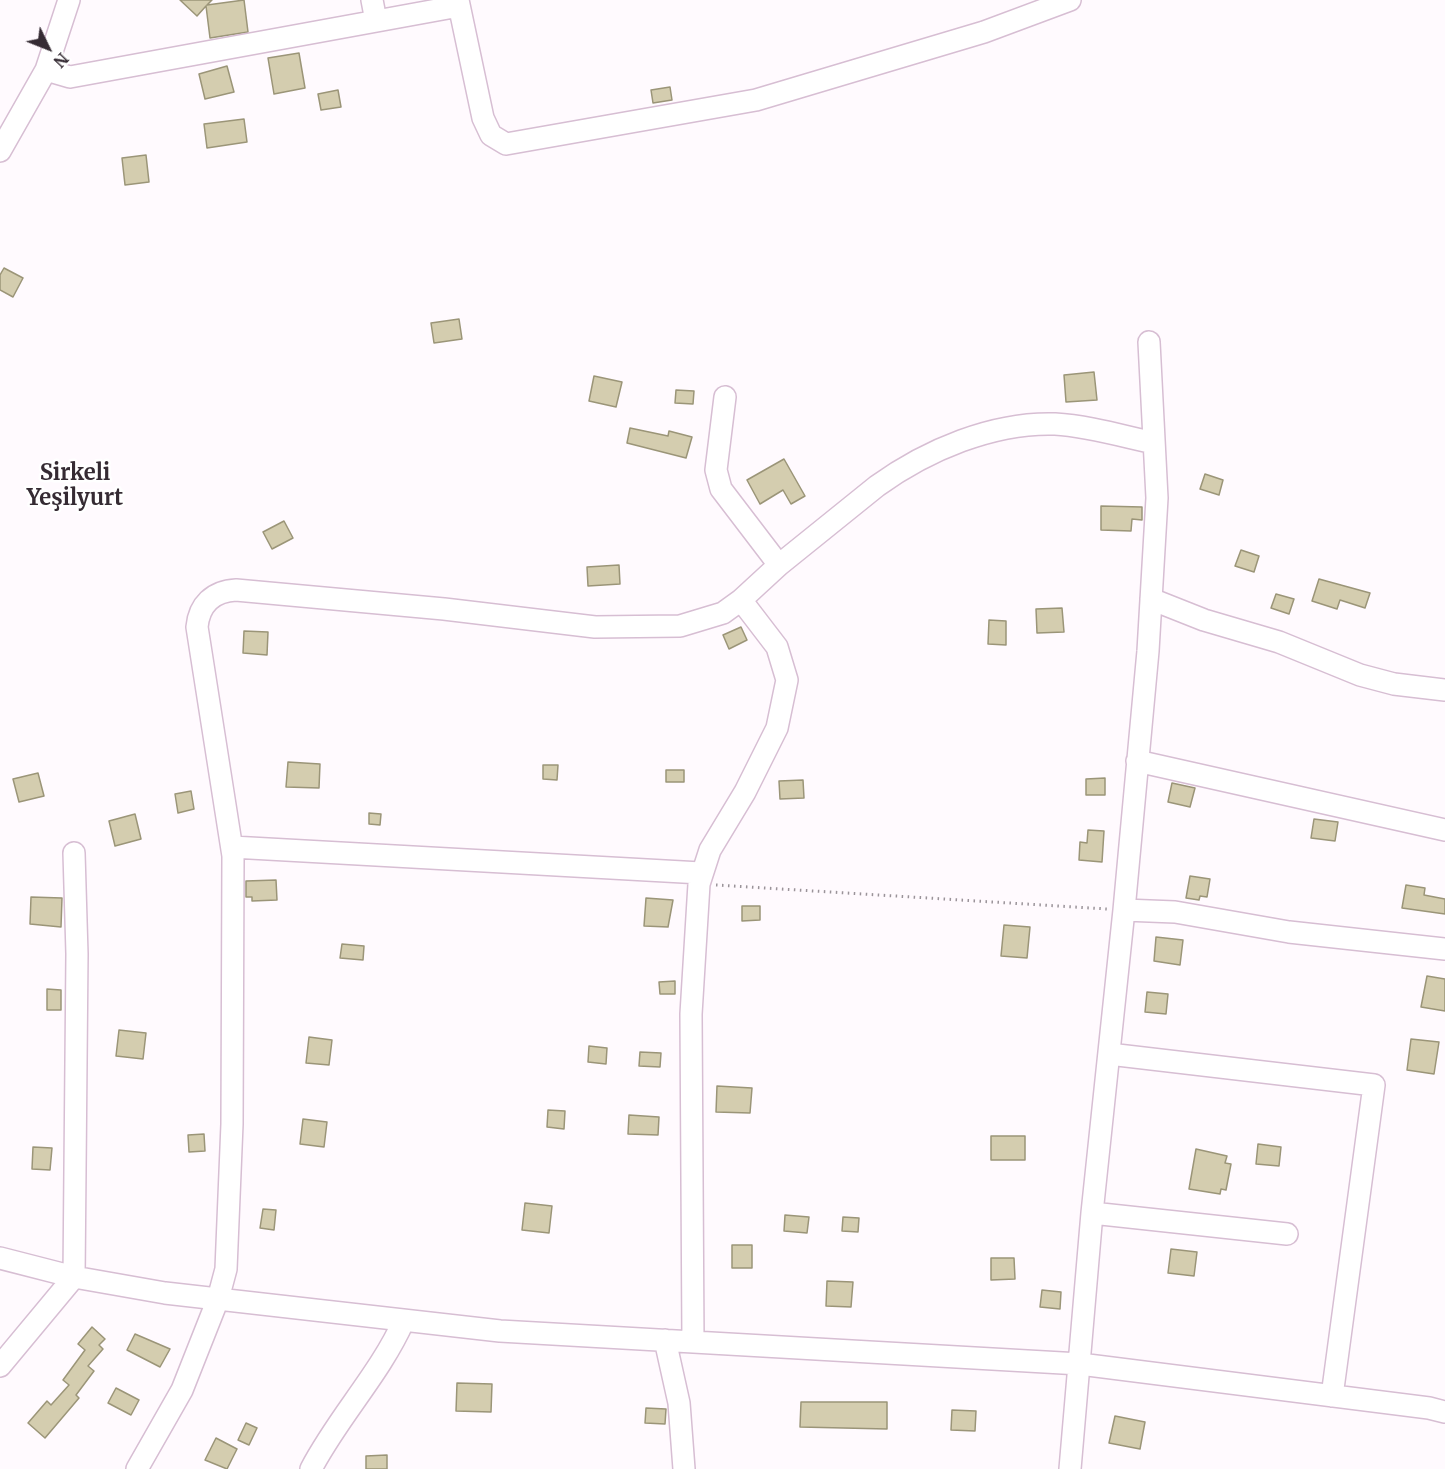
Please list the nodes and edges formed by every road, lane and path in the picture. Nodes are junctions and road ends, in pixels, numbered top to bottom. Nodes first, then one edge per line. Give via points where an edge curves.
1 (69, 0) edge
2 (372, 0) edge
3 (1064, 1) edge
4 (459, 3) edge
5 (376, 21) junction
6 (46, 70) junction
7 (0, 151) edge
8 (1149, 342) dead end
9 (725, 397) dead end
10 (1154, 443) junction
11 (779, 565) junction
12 (1150, 599) junction
13 (741, 600) junction
14 (1445, 690) edge
15 (1137, 761) junction
16 (1445, 830) edge
17 (232, 847) junction
18 (74, 853) dead end
19 (700, 878) junction
20 (1124, 910) junction
21 (1445, 949) edge
22 (1109, 1054) junction
23 (1092, 1213) junction
24 (1287, 1234) dead end
25 (0, 1258) edge
26 (74, 1277) junction
27 (218, 1299) junction
28 (405, 1320) junction
29 (665, 1340) junction
30 (693, 1342) junction
31 (1080, 1364) junction
32 (0, 1366) edge
33 (1332, 1396) junction
34 (1445, 1413) edge
35 (137, 1469) edge
36 (311, 1469) edge
37 (684, 1469) edge
38 (1070, 1469) edge

1 - 6 street
2 - 5 street
3 - 4 street via 984,32 756,100 506,144 491,135 483,118
4 - 5 street
5 - 6 street via 70,77
6 - 7 street
8 - 10 street
9 - 11 street via 717,479
10 - 11 street via 1057,424 1006,428 943,449 899,470
10 - 12 street via 1157,498
11 - 13 street
12 - 14 street via 1279,642 1360,675
12 - 15 street
13 - 17 street via 703,621 649,628 595,627 444,609 236,590 220,592 203,607 197,627
13 - 19 street via 777,647 787,680 777,728 746,792 710,850
15 - 16 street
15 - 20 street
17 - 19 street
17 - 27 street via 232,1124 226,1269
18 - 26 street
19 - 20 path
19 - 30 street via 691,1014
20 - 21 street via 1174,912 1289,932
20 - 22 street
22 - 23 street
22 - 33 street via 1374,1085
23 - 24 street
23 - 31 street
25 - 26 street
26 - 27 street
26 - 32 street
27 - 28 street
27 - 35 street via 182,1390
28 - 29 street via 500,1331
28 - 36 street via 394,1344 326,1439
29 - 30 street
29 - 37 street via 679,1403
30 - 31 street
31 - 33 street
31 - 38 street
33 - 34 street

